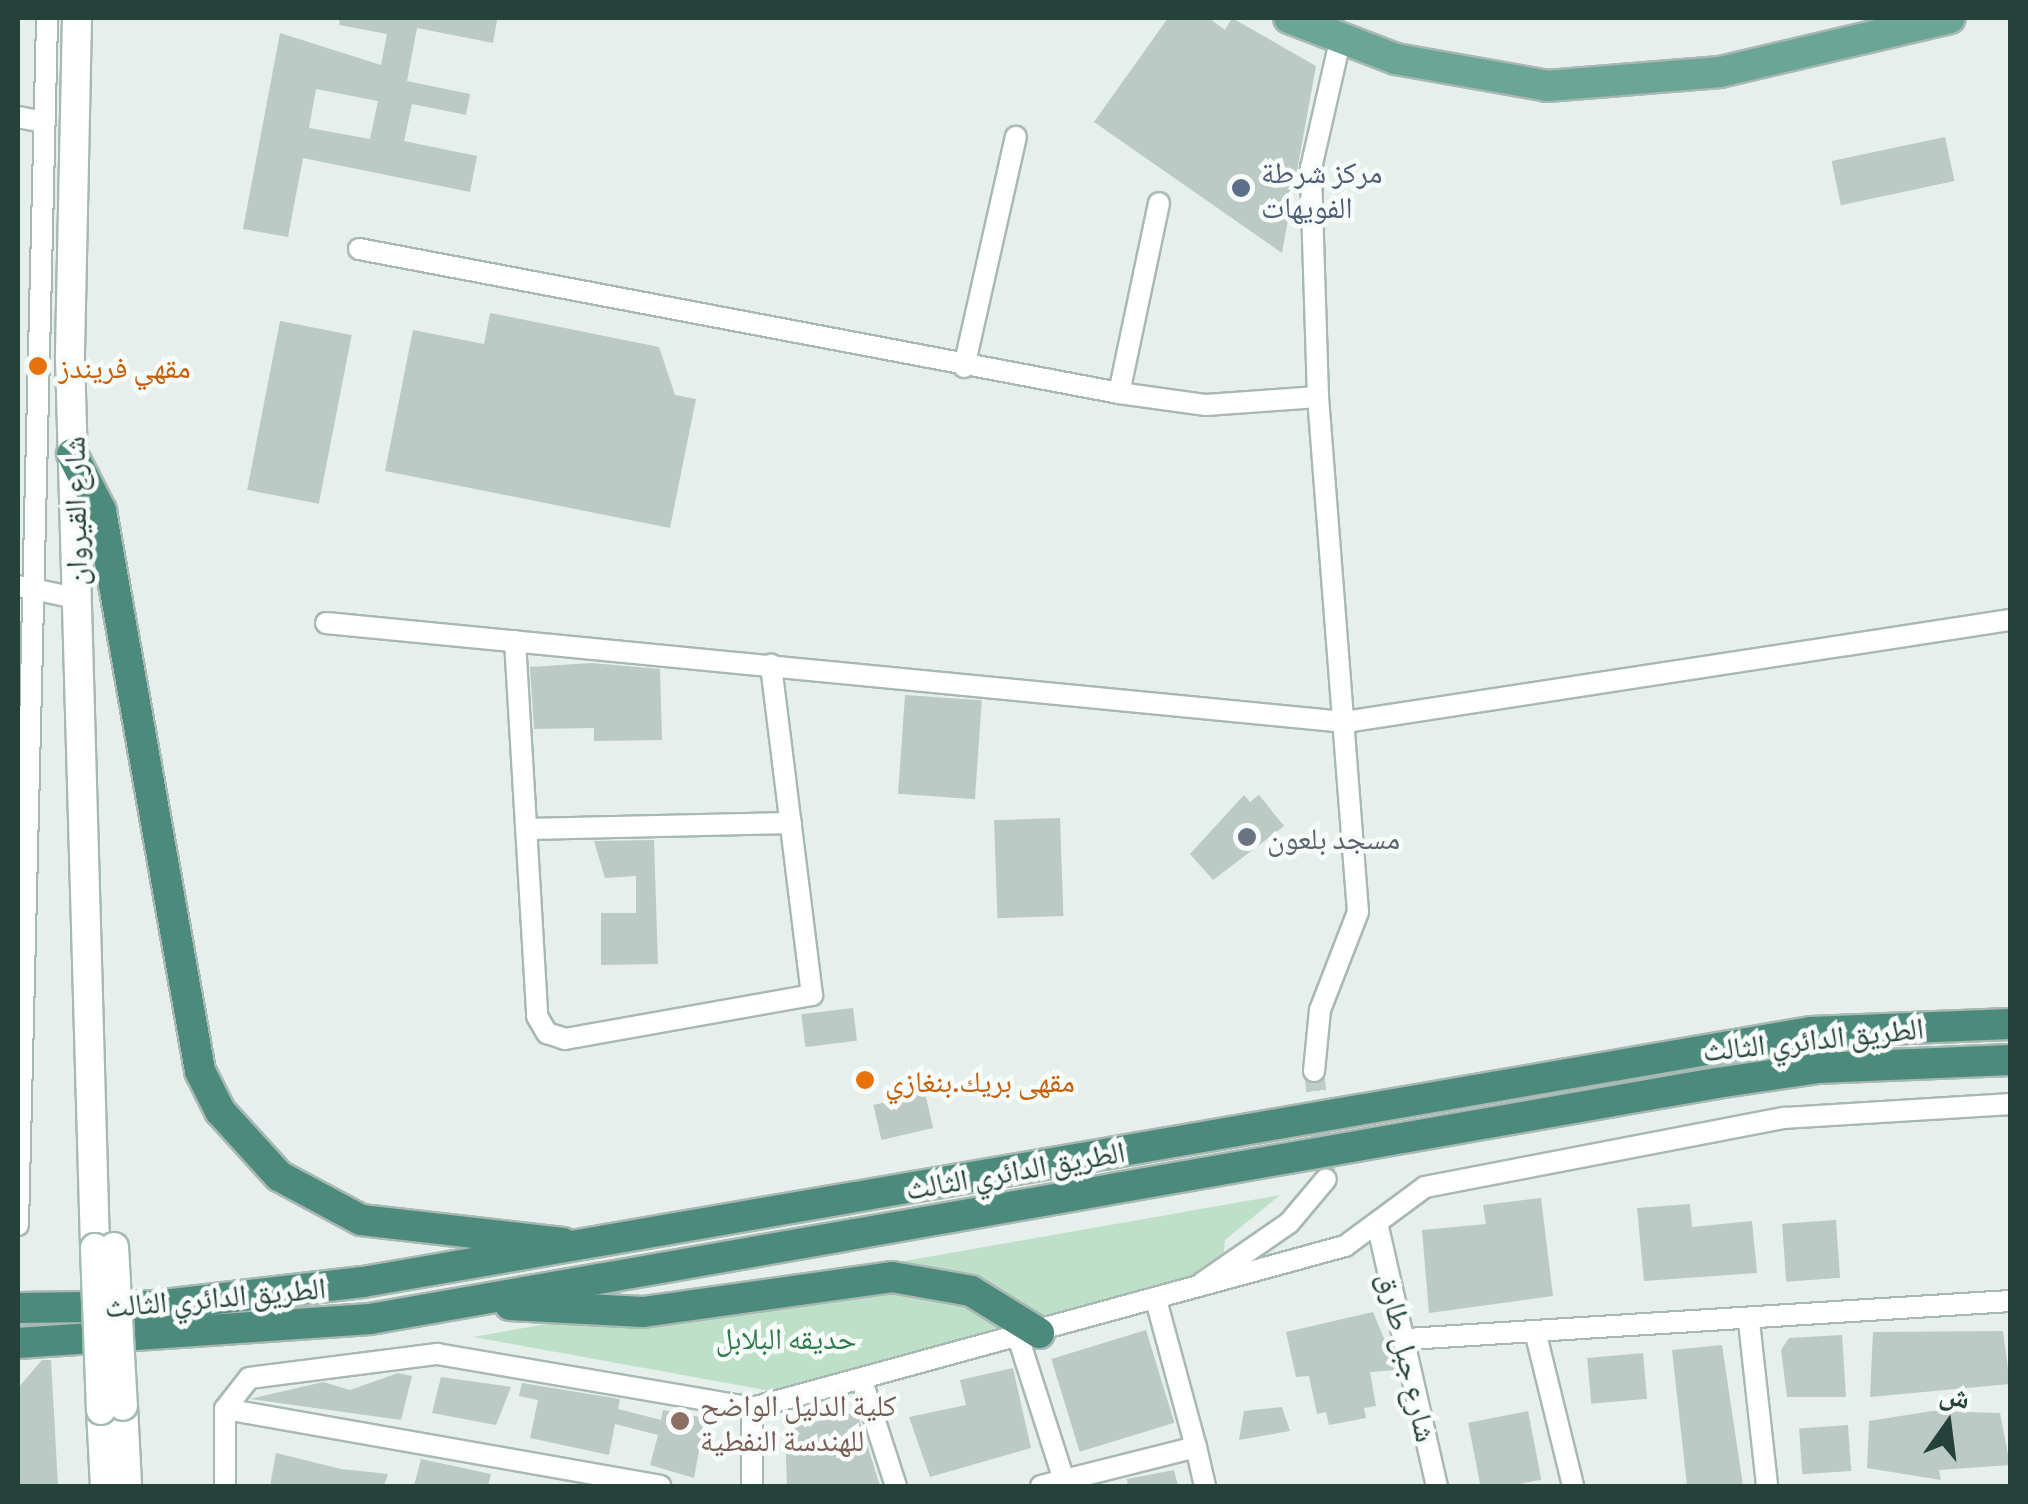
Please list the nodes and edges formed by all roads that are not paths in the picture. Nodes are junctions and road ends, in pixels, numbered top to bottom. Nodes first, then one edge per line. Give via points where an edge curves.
1 (47, 18) edge
2 (76, 18) edge
3 (1289, 18) edge
4 (1950, 18) edge
5 (1905, 22) edge
6 (1340, 41) junction
7 (18, 117) edge
8 (44, 122) junction
9 (1016, 136) dead end
10 (1159, 202) dead end
11 (359, 249) dead end
12 (28, 348) edge
13 (70, 357) junction
14 (964, 366) junction
15 (1120, 394) junction
16 (1318, 397) junction
17 (72, 454) junction
18 (25, 588) edge
19 (76, 598) junction
20 (2010, 620) edge
21 (326, 622) dead end
22 (515, 640) junction
23 (771, 664) junction
24 (1345, 722) junction
25 (791, 823) junction
26 (21, 825) edge
27 (527, 829) junction
28 (2010, 1024) edge
29 (20, 1052) edge
30 (2010, 1060) edge
31 (1314, 1071) tunnel mouth
32 (2010, 1104) edge
33 (1326, 1179) dead end
34 (18, 1226) edge
35 (1378, 1227) junction
36 (576, 1246) junction
37 (1192, 1290) junction
38 (483, 1300) junction
39 (1156, 1300) junction
40 (2010, 1301) edge
41 (18, 1308) edge
42 (1749, 1322) junction
43 (1029, 1336) junction
44 (1536, 1336) junction
45 (1408, 1338) junction
46 (18, 1343) edge
47 (863, 1384) junction
48 (112, 1408) junction
49 (752, 1408) junction
50 (225, 1409) junction
51 (1196, 1446) junction
52 (1064, 1480) junction
53 (105, 1486) edge
54 (127, 1486) edge
55 (225, 1486) edge
56 (660, 1486) edge
57 (752, 1486) edge
58 (896, 1486) edge
59 (1041, 1486) edge
60 (1205, 1486) edge
61 (1437, 1486) edge
62 (1573, 1486) edge
63 (1767, 1486) edge

1 - 8 street
2 - 13 main road, شارع القيروان
3 - 6 main road
4 - 5 main road
5 - 6 main road via 1720,72 1547,86 1468,76
6 - 16 street via 1312,168
7 - 8 street
8 - 12 street
9 - 14 street
10 - 15 street
11 - 14 street
12 - 13 street
12 - 18 street
13 - 17 main road, شارع القيروان
14 - 15 street
15 - 16 street via 1206,405
16 - 24 street
17 - 19 main road, شارع القيروان
17 - 36 highway via 101,511 196,1052 220,1110 279,1176 361,1220
18 - 19 street
18 - 26 street
19 - 48 main road, شارع القيروان, bridge via 90,1004 83,1035
20 - 24 street
21 - 22 street
22 - 23 street
22 - 27 street
23 - 24 street
23 - 25 street
24 - 31 street via 1358,912 1320,1010
25 - 27 street
25 - 27 street via 812,995 565,1039 547,1034 536,1016
26 - 29 street
28 - 36 highway, الطريق الدائري الثالث via 1794,1035
29 - 34 street
30 - 38 highway, الطريق الدائري الثالث via 1817,1068 1717,1083
32 - 35 street via 1784,1118 1425,1187 1402,1197
33 - 37 street via 1289,1223
35 - 37 street via 1345,1246
35 - 45 street, شارع جبل طارق
36 - 41 highway, الطريق الدائري الثالث via 215,1300
37 - 39 street
38 - 43 highway via 643,1312 892,1277 971,1291
38 - 46 highway, الطريق الدائري الثالث via 234,1334
39 - 43 street
39 - 51 street
40 - 42 street
42 - 44 street
42 - 63 street
43 - 47 street
43 - 52 street
44 - 45 street
44 - 62 street
45 - 61 street, شارع جبل طارق
47 - 49 street
47 - 58 street
48 - 53 main road, شارع القيروان
48 - 54 main road, شارع القيروان
49 - 50 street via 399,1354 249,1378
49 - 57 street
50 - 55 street
50 - 56 street
51 - 52 street
51 - 60 street
52 - 59 street

